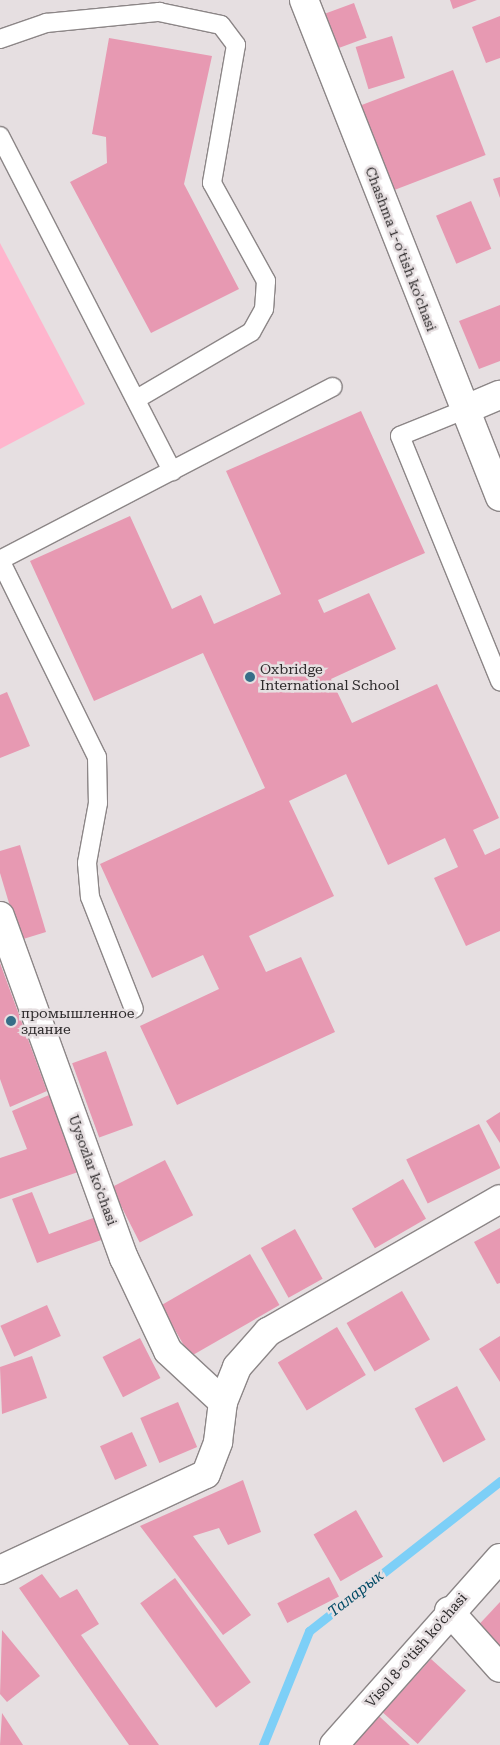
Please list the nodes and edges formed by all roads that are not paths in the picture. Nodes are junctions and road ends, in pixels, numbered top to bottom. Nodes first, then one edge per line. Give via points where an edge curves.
1 (304, 0) edge
2 (0, 39) edge
3 (0, 136) edge
4 (333, 387) dead end
5 (500, 395) edge
6 (137, 400) junction
7 (464, 410) junction
8 (172, 471) junction
9 (500, 497) edge
10 (0, 560) edge
11 (500, 680) edge
12 (0, 916) edge
13 (134, 1009) dead end
14 (500, 1199) edge
15 (223, 1402) junction
16 (500, 1558) edge
17 (0, 1570) edge
18 (449, 1611) junction
19 (500, 1668) edge
20 (334, 1745) edge

1 - 7 street, Chashma 1-o'tish ko'chasi
2 - 6 lane via 46,23 160,12 221,24 236,45 212,183 266,281 264,309 251,332
3 - 6 lane
4 - 8 lane
5 - 7 street
6 - 8 lane
7 - 9 street, Chashma 1-o'tish ko'chasi
7 - 11 lane via 400,436
8 - 10 lane
10 - 13 lane via 97,757 98,803 87,862 90,897
12 - 15 street, Uysozlar ko'chasi via 124,1258 168,1352
14 - 15 street via 268,1332 238,1367
15 - 17 street via 218,1442 206,1474
16 - 18 street, Visol 8-o'tish ko'chasi
18 - 19 street
18 - 20 street, Visol 8-o'tish ko'chasi

